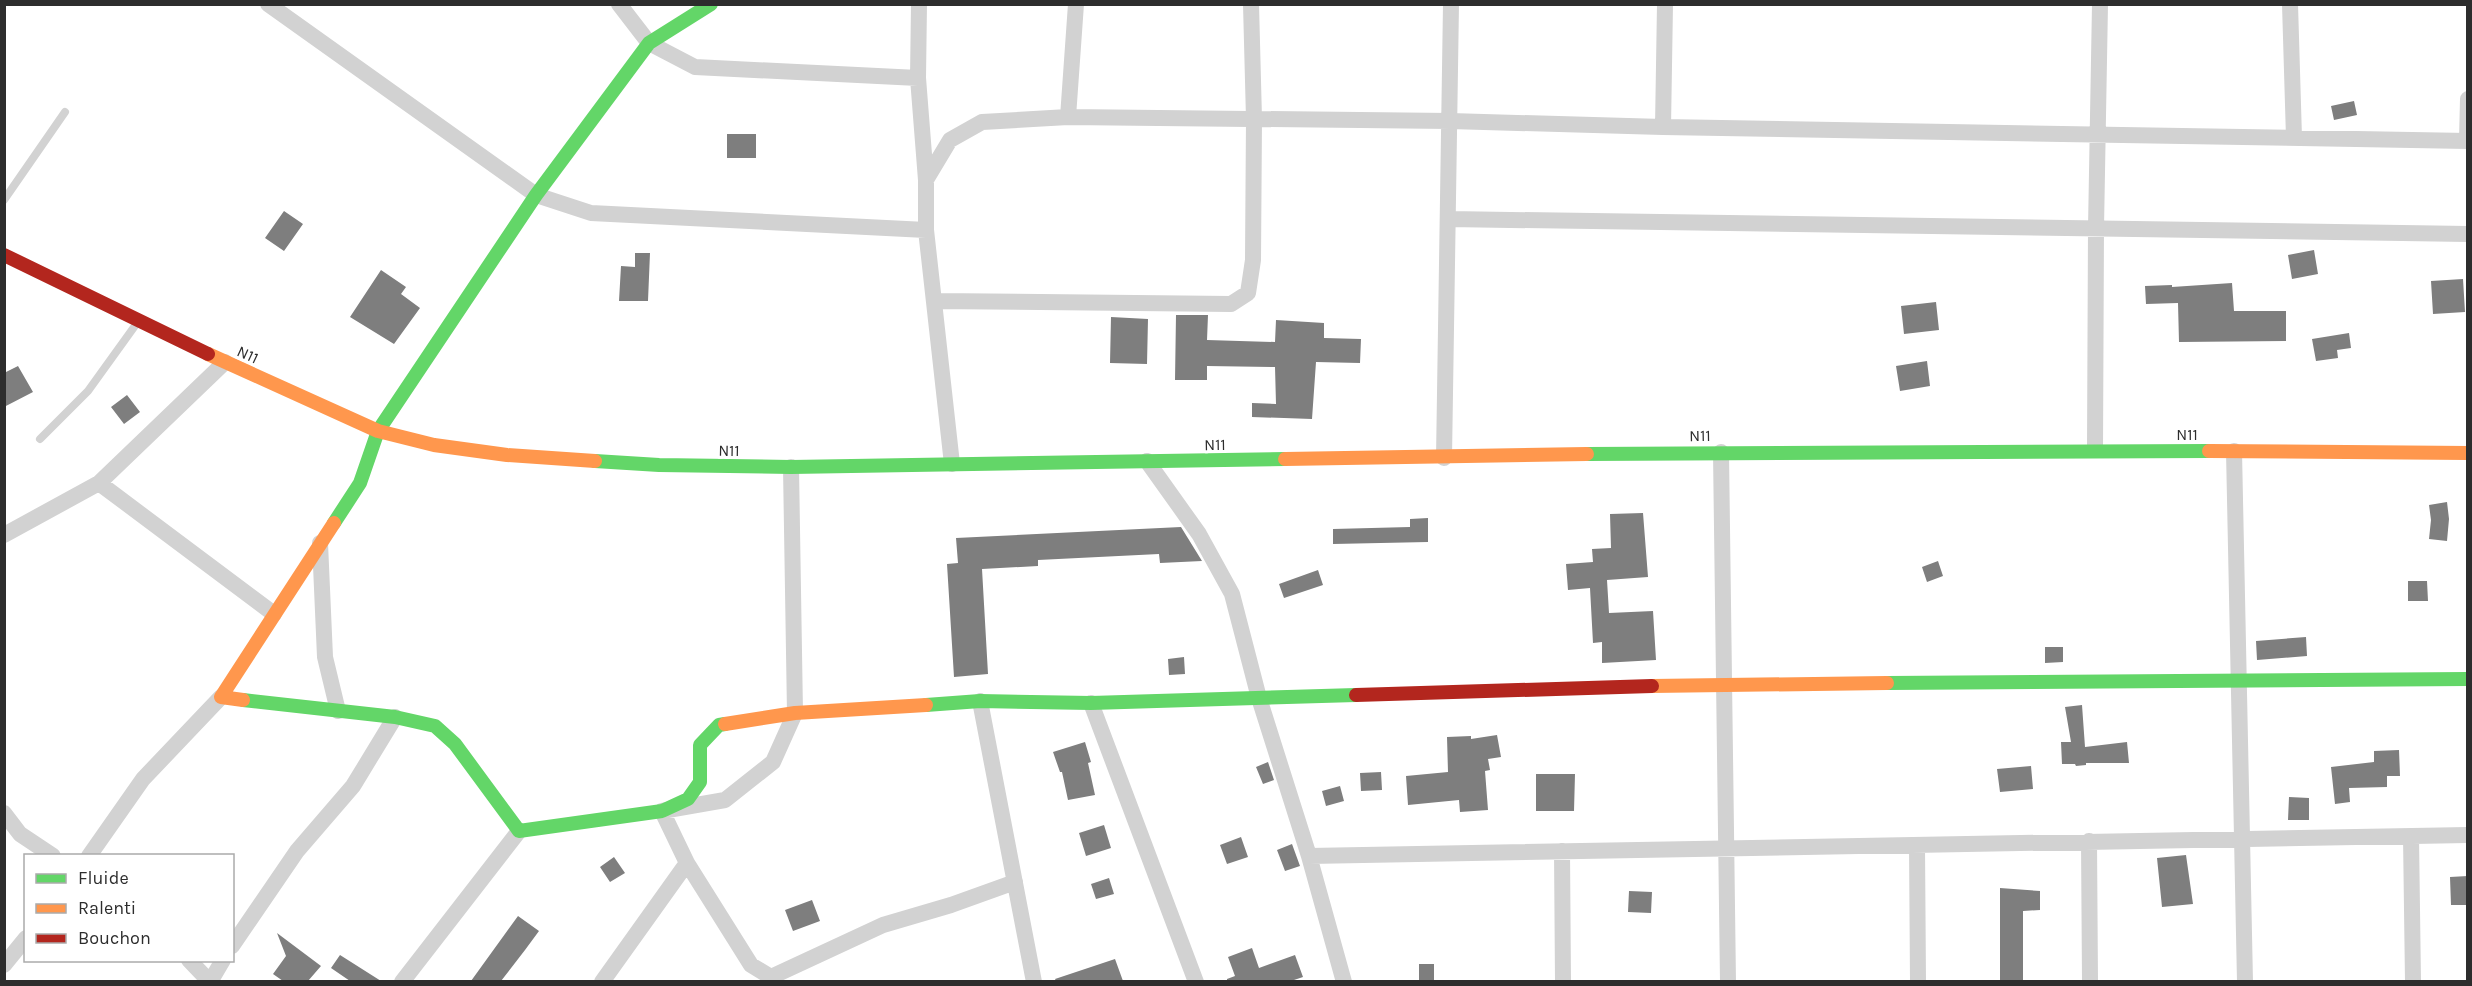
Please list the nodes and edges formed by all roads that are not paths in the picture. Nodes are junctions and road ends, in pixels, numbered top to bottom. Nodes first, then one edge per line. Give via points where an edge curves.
1 (268, 4) edge
2 (619, 4) edge
3 (711, 4) edge
4 (920, 4) edge
5 (1076, 4) edge
6 (1251, 4) edge
7 (1451, 4) edge
8 (1665, 4) edge
9 (2100, 4) edge
10 (2290, 4) edge
11 (649, 43) junction
12 (918, 78) junction
13 (2468, 99) edge
14 (65, 112) dead end
15 (1068, 117) junction
16 (1254, 119) junction
17 (1450, 121) junction
18 (1663, 127) junction
19 (2098, 135) junction
20 (2294, 138) junction
21 (2467, 141) edge
22 (926, 180) junction
23 (536, 195) junction
24 (4, 200) edge
25 (1449, 219) junction
26 (2096, 228) junction
27 (926, 230) junction
28 (2468, 234) edge
29 (4, 255) edge
30 (934, 301) junction
31 (139, 320) junction
32 (225, 362) junction
33 (378, 431) junction
34 (40, 439) dead end
35 (2095, 450) junction
36 (2234, 451) junction
37 (1721, 452) junction
38 (2468, 453) edge
39 (1444, 458) junction
40 (1147, 461) junction
41 (952, 464) junction
42 (791, 467) junction
43 (99, 483) junction
44 (4, 536) edge
45 (320, 543) junction
46 (274, 614) junction
47 (2468, 680) edge
48 (2239, 682) junction
49 (1724, 684) junction
50 (221, 697) junction
51 (1259, 698) junction
52 (980, 701) junction
53 (1091, 703) junction
54 (338, 711) junction
55 (795, 712) junction
56 (395, 717) junction
57 (662, 811) junction
58 (4, 813) edge
59 (519, 831) junction
60 (2468, 835) edge
61 (2411, 836) junction
62 (2242, 839) junction
63 (2089, 842) junction
64 (1917, 846) junction
65 (1727, 848) junction
66 (1562, 851) junction
67 (51, 854) edge
68 (90, 854) edge
69 (1309, 856) junction
70 (687, 863) junction
71 (1015, 882) junction
72 (24, 940) edge
73 (234, 943) edge
74 (191, 962) edge
75 (222, 962) edge
76 (4, 965) edge
77 (784, 976) edge
78 (210, 981) edge
79 (402, 981) edge
80 (602, 981) edge
81 (1034, 981) edge
82 (1196, 981) edge
83 (1344, 981) edge
84 (1563, 981) edge
85 (1728, 981) edge
86 (1918, 981) edge
87 (2090, 981) edge
88 (2245, 981) edge
89 (2413, 981) edge

1 - 23 street
2 - 11 street
3 - 11 street
4 - 12 street
5 - 15 street
6 - 16 street
7 - 17 street
8 - 18 street
9 - 19 street
10 - 20 street
11 - 12 street via 695,67
11 - 23 street
12 - 22 street
13 - 21 street
14 - 24 lane
15 - 16 street
15 - 22 street via 982,122 950,140
16 - 17 street
16 - 30 street via 1253,260 1248,293 1231,304
17 - 18 street
17 - 25 street
18 - 19 street
19 - 20 street
19 - 26 street
20 - 21 street
22 - 27 street
23 - 27 street via 591,213
23 - 33 street
25 - 26 street
25 - 39 street
26 - 28 street
26 - 35 street
27 - 30 street
29 - 31 street, N11
30 - 41 street
31 - 32 street, N11
31 - 34 lane via 88,391
32 - 33 street, N11
32 - 43 street
33 - 42 street, N11 via 434,445 507,456 659,465
33 - 45 street via 360,483
35 - 36 street, N11
35 - 37 street, N11
36 - 38 street, N11
36 - 48 street
37 - 39 street, N11
37 - 49 street
39 - 40 street, N11
40 - 41 street, N11
40 - 51 street via 1199,534 1232,594
41 - 42 street, N11
42 - 55 street
43 - 44 street
43 - 46 street
45 - 46 street
45 - 54 street via 325,657
46 - 50 street
47 - 48 street
48 - 49 street
48 - 62 street
49 - 51 street
49 - 65 street
50 - 54 street
50 - 68 street via 143,779
51 - 53 street
51 - 69 street
52 - 53 street
52 - 55 street
52 - 71 street
53 - 82 street
54 - 56 street
55 - 57 street via 773,762 725,800
55 - 57 street via 718,725 700,745 700,782 688,799
56 - 59 street via 435,726 455,744
56 - 73 street via 353,786 297,851
57 - 59 street
57 - 70 street
58 - 67 street via 20,834
59 - 79 street
60 - 61 street
61 - 62 street
61 - 89 street
62 - 63 street
62 - 88 street
63 - 64 street
63 - 87 street
64 - 65 street
64 - 86 street
65 - 66 street
65 - 85 street
66 - 69 street
66 - 84 street
69 - 83 street
70 - 77 street via 752,965 771,977
70 - 80 street
71 - 77 street via 883,925
71 - 81 street
72 - 76 street
74 - 78 street
75 - 78 street

